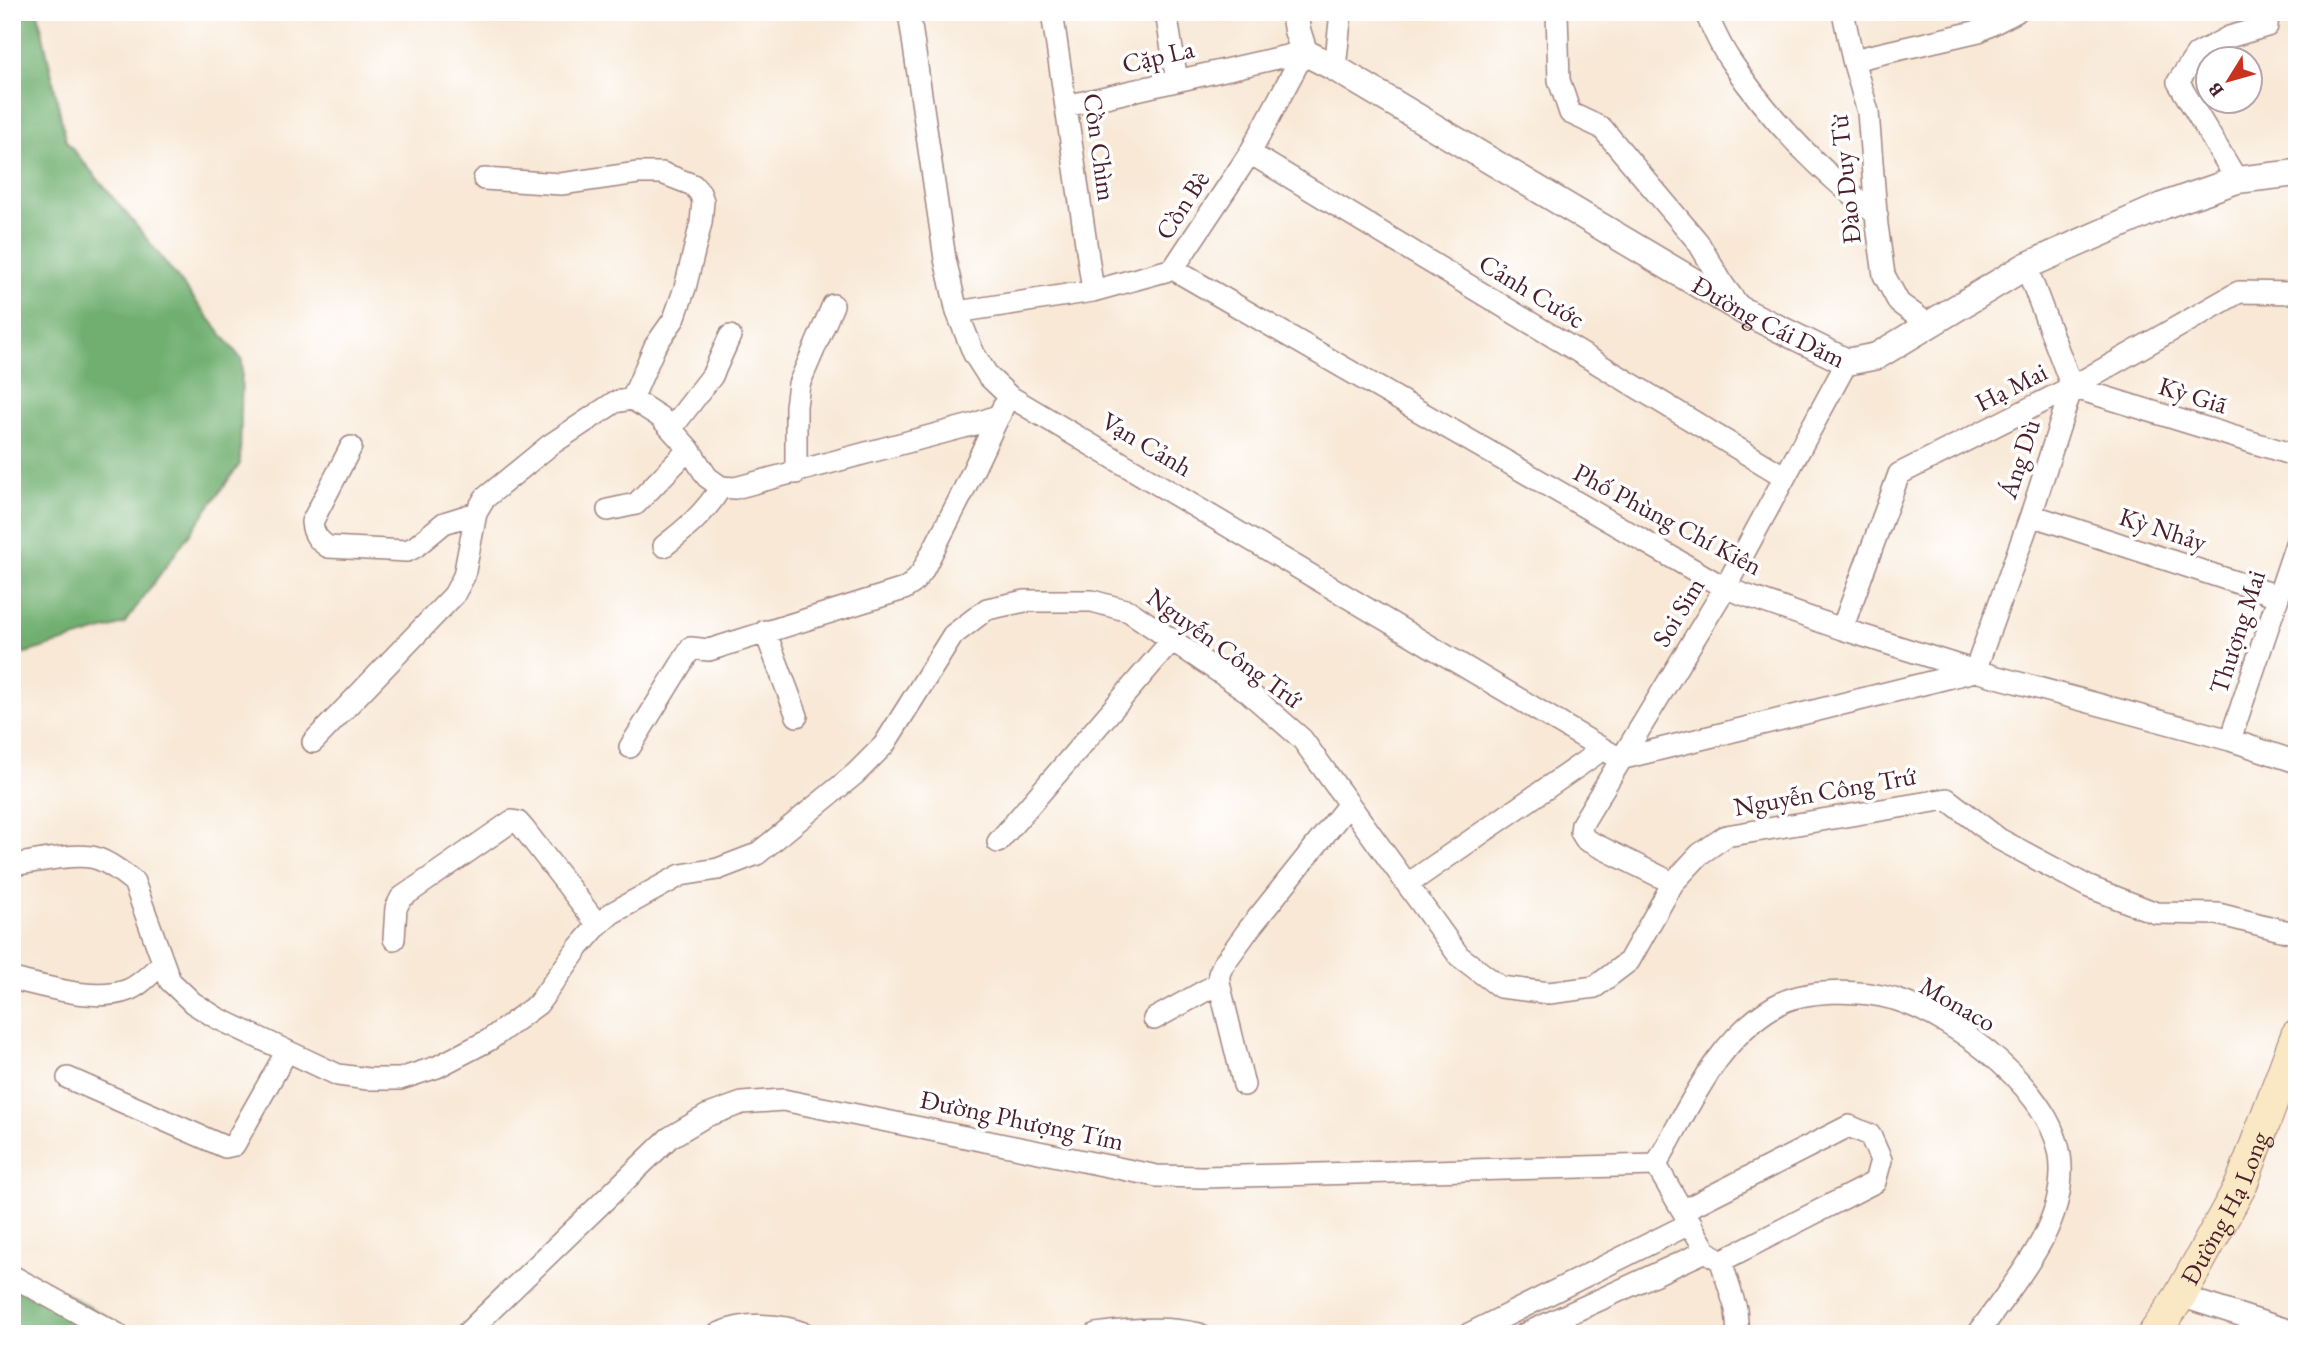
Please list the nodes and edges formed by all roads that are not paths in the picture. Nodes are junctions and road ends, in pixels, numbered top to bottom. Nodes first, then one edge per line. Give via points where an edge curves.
1 (909, 12) edge
2 (1052, 12) edge
3 (1166, 12) edge
4 (1294, 12) edge
5 (1341, 12) edge
6 (1557, 12) edge
7 (1705, 12) edge
8 (1843, 12) edge
9 (2016, 12) edge
10 (2267, 12) edge
11 (1304, 52) junction
12 (1853, 60) junction
13 (1335, 68) junction
14 (1177, 81) junction
15 (1066, 106) junction
16 (1250, 153) junction
17 (2297, 173) edge
18 (484, 178) dead end
19 (2237, 180) junction
20 (1877, 215) junction
21 (2026, 266) junction
22 (1173, 269) junction
23 (1093, 291) junction
24 (2297, 293) edge
25 (832, 305) dead end
26 (1743, 311) junction
27 (957, 312) junction
28 (1928, 324) junction
29 (730, 336) dead end
30 (1847, 362) junction
31 (2073, 387) junction
32 (632, 399) junction
33 (1004, 405) junction
34 (671, 429) junction
35 (351, 447) dead end
36 (689, 449) junction
37 (2297, 456) edge
38 (796, 472) junction
39 (1785, 477) junction
40 (721, 487) junction
41 (608, 510) dead end
42 (476, 513) junction
43 (2031, 515) junction
44 (2297, 541) edge
45 (664, 546) dead end
46 (1725, 588) junction
47 (2278, 596) junction
48 (1842, 629) junction
49 (765, 631) junction
50 (1173, 639) junction
51 (1975, 671) junction
52 (797, 716) dead end
53 (2230, 740) junction
54 (313, 742) dead end
55 (631, 747) dead end
56 (1611, 754) junction
57 (2297, 762) edge
58 (1349, 803) junction
59 (998, 842) dead end
60 (12, 866) edge
61 (1673, 883) junction
62 (1408, 884) junction
63 (598, 925) junction
64 (2297, 934) edge
65 (394, 939) dead end
66 (163, 962) junction
67 (12, 979) edge
68 (1219, 984) junction
69 (1154, 1019) dead end
70 (2297, 1035) edge
71 (287, 1051) junction
72 (68, 1079) dead end
73 (1244, 1085) dead end
74 (1656, 1165) junction
75 (1688, 1217) junction
76 (1713, 1256) junction
77 (12, 1276) edge
78 (2180, 1296) junction
79 (2297, 1333) edge
80 (117, 1334) edge
81 (466, 1334) edge
82 (718, 1334) edge
83 (806, 1334) edge
84 (1096, 1334) edge
85 (1199, 1334) edge
86 (1469, 1334) edge
87 (1525, 1334) edge
88 (1738, 1334) edge
89 (1978, 1334) edge
90 (2154, 1334) edge

1 - 27 street, Vạn Cảnh
2 - 15 street, Cồn Chìm
3 - 14 street
4 - 11 street
5 - 13 street
6 - 26 street via 1559,80 1570,114 1602,128 1643,174 1698,242
7 - 20 street via 1728,58 1767,110 1807,156
8 - 12 street, Đào Duy Từ
9 - 12 street via 1979,31
10 - 19 street via 2267,26 2229,37 2197,54 2178,82
11 - 13 street, Đường Cái Dăm
11 - 14 street, Cặp La
11 - 16 street, Cồn Bè
12 - 20 street, Đào Duy Từ via 1868,112
13 - 26 street, Đường Cái Dăm
14 - 15 street, Cặp La
15 - 23 street, Cồn Chìm
16 - 22 street, Cồn Bè
16 - 39 street, Cảnh Cước
17 - 19 street, Đường Cái Dăm
18 - 32 street via 561,184 662,173 693,185 700,193 701,223 685,288
19 - 21 street, Đường Cái Dăm via 2165,205
20 - 28 street, Đào Duy Từ via 1884,275 1899,303
21 - 28 street, Đường Cái Dăm
21 - 31 street
22 - 23 street, Cồn Bè
22 - 46 street, Phố Phùng Chí Kiên
23 - 27 street, Cồn Bè
24 - 31 street, Hạ Mai via 2239,292
25 - 38 street via 799,384
26 - 30 street, Đường Cái Dăm
27 - 33 street, Vạn Cảnh via 974,354
28 - 30 street, Đường Cái Dăm via 1877,356
29 - 34 street via 712,376
30 - 39 street, Soi Sim
31 - 37 street, Kỳ Giã
31 - 43 street, Áng Dù
31 - 48 street, Hạ Mai via 1899,474
32 - 34 street
32 - 42 street via 615,402 550,445 485,498
33 - 38 street via 975,424
33 - 49 street via 913,583
33 - 56 street, Vạn Cảnh
34 - 36 street
35 - 42 street via 312,522 319,541 328,547 407,551 444,523
36 - 40 street via 707,477
36 - 41 street via 636,504
38 - 40 street via 735,488
39 - 46 street, Soi Sim
40 - 45 street via 694,523
42 - 54 street via 464,576 454,595
43 - 47 street, Kỳ Nhảy
43 - 51 street, Áng Dù
44 - 47 street, Thượng Mai
46 - 48 street, Phố Phùng Chí Kiên
46 - 56 street, Soi Sim
47 - 53 street, Thượng Mai
48 - 51 street, Phố Phùng Chí Kiên
49 - 52 street
49 - 55 street via 709,650 689,649
50 - 58 street, Nguyễn Công Trứ via 1247,691 1302,739
50 - 59 street
50 - 63 street, Nguyễn Công Trứ via 1129,611 1092,601 1025,601 987,609 953,635 884,745 757,854 718,869 681,874
51 - 53 street, Phố Phùng Chí Kiên
51 - 56 street
53 - 57 street, Phố Phùng Chí Kiên
56 - 61 street, Soi Sim via 1581,832 1586,840
56 - 62 street
58 - 62 street, Nguyễn Công Trứ
58 - 68 street via 1229,956
60 - 66 street, Nguyễn Công Trứ via 92,857 121,872 134,882
61 - 62 street, Nguyễn Công Trứ via 1629,961 1595,987 1549,993 1500,987 1459,956
61 - 64 street, Nguyễn Công Trứ via 1699,854 1726,836 1948,799 1999,839 2089,887 2156,913 2218,914
63 - 65 street via 524,829 512,821 401,898
63 - 71 street, Nguyễn Công Trứ via 538,1004 489,1040 437,1067 400,1079 368,1080 338,1075
66 - 67 street via 128,990 107,995
66 - 71 street, Nguyễn Công Trứ via 170,981 193,1003
68 - 69 street
68 - 73 street
70 - 78 main road, Đường Hạ Long via 2241,1185
71 - 72 street via 234,1145 225,1147
74 - 75 street
74 - 81 street, Đường Phượng Tím via 1157,1176 783,1100 742,1103 706,1116 669,1138
74 - 89 street, Monaco via 1719,1057 1754,1019 1776,1005 1795,997 1838,991 1893,999 1948,1024 2011,1073 2036,1103 2059,1144 2060,1192 2045,1237
75 - 76 street
75 - 76 street via 1849,1126 1870,1135 1881,1160 1875,1182
75 - 86 street
76 - 87 street
76 - 88 street via 1736,1309
77 - 80 street
78 - 79 street
78 - 90 main road, Đường Hạ Long
82 - 83 street via 759,1325
84 - 85 street via 1158,1330

